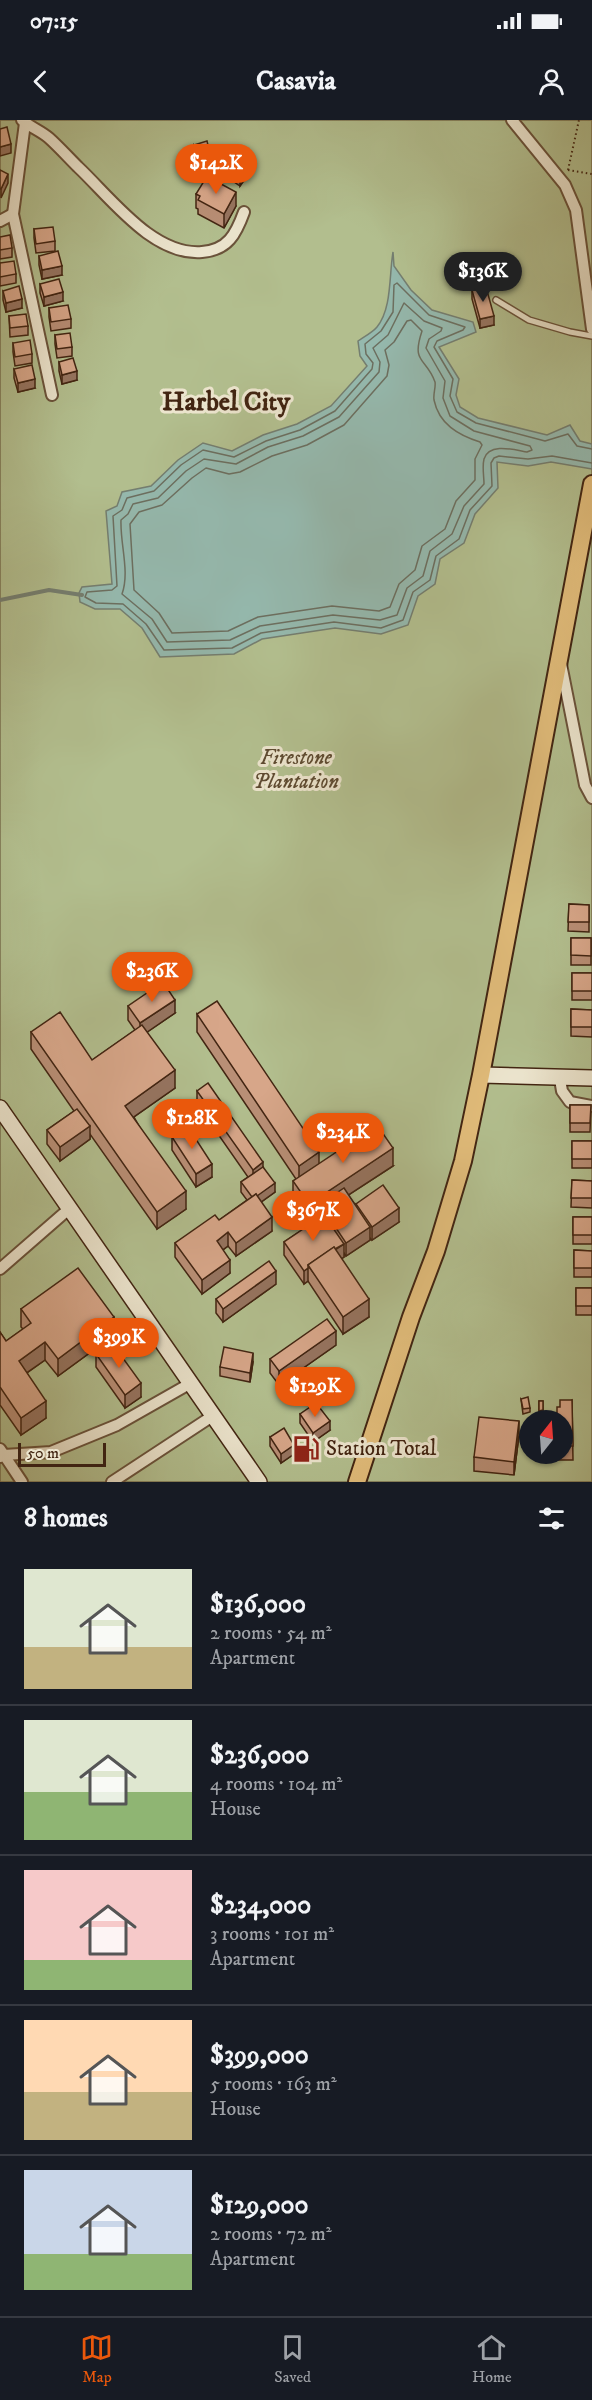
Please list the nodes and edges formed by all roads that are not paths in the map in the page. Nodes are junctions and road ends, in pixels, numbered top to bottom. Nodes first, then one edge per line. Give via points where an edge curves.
1 (512, 120) edge
2 (24, 121) edge
3 (244, 212) dead end
4 (13, 214) junction
5 (0, 221) edge
6 (496, 300) dead end
7 (592, 328) edge
8 (592, 336) edge
9 (52, 395) dead end
10 (592, 484) edge
11 (559, 653) junction
12 (592, 798) edge
13 (481, 1075) junction
14 (592, 1078) edge
15 (560, 1079) junction
16 (592, 1106) edge
17 (0, 1108) edge
18 (70, 1208) junction
19 (0, 1269) edge
20 (191, 1383) junction
21 (214, 1415) junction
22 (1, 1454) edge
23 (22, 1482) edge
24 (112, 1482) edge
25 (259, 1482) edge
26 (357, 1482) edge

1 - 7 street via 565,185 576,210
2 - 3 street via 47,137 144,231 168,247 190,253 225,246 237,232
2 - 4 street
4 - 5 street
4 - 9 street
6 - 8 lane via 529,320
10 - 11 main road
11 - 12 street via 585,785
11 - 13 main road
13 - 15 main road
13 - 26 main road via 463,1161 436,1251
14 - 15 main road
15 - 16 street via 570,1102
17 - 18 main road
18 - 19 street
18 - 20 main road
20 - 21 main road
20 - 22 street via 117,1425 51,1452
21 - 24 street
21 - 25 main road
22 - 23 street

